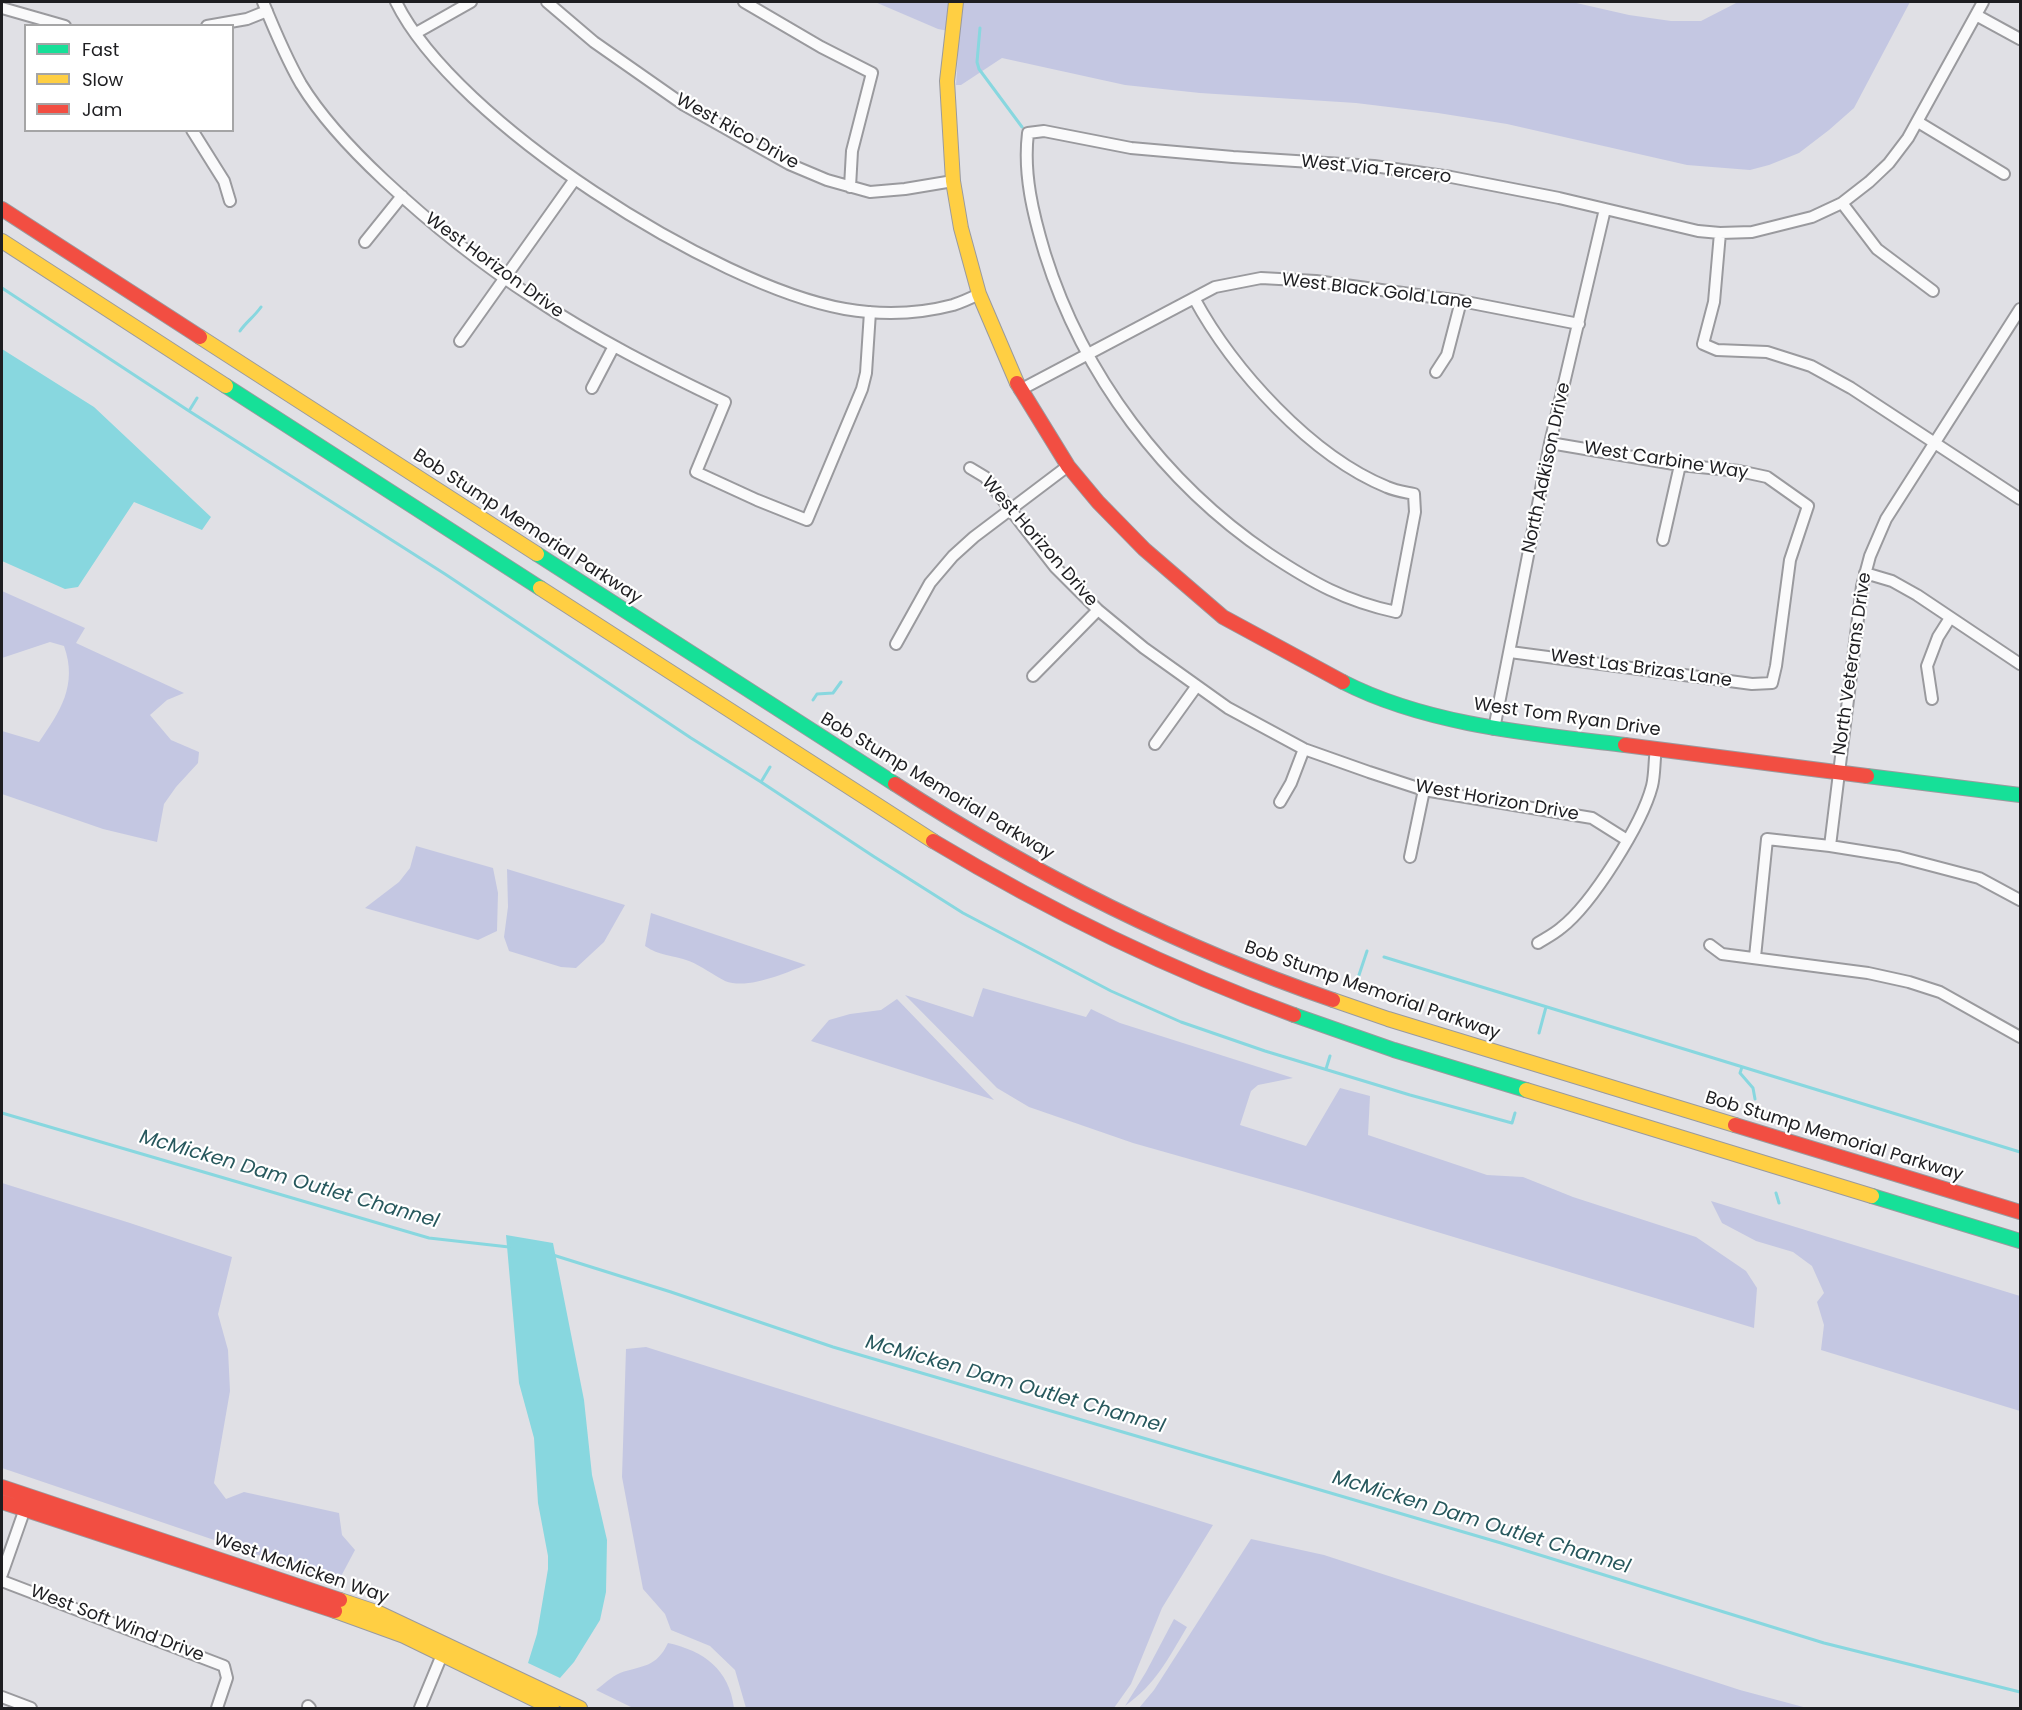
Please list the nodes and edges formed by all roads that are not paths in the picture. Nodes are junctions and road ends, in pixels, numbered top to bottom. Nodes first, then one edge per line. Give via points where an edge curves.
1 (396, 2) edge
2 (471, 2) edge
3 (547, 2) edge
4 (744, 2) edge
5 (956, 2) edge
6 (1983, 2) edge
7 (265, 6) edge
8 (2, 8) edge
9 (1976, 15) junction
10 (58, 24) edge
11 (218, 24) edge
12 (416, 33) junction
13 (2020, 39) edge
14 (1918, 122) junction
15 (193, 132) edge
16 (2004, 174) dead end
17 (575, 179) junction
18 (954, 181) junction
19 (850, 187) junction
20 (402, 196) junction
21 (230, 201) dead end
22 (1842, 202) junction
23 (2, 209) edge
24 (1605, 209) junction
25 (1720, 233) junction
26 (2, 241) edge
27 (365, 242) dead end
28 (506, 278) junction
29 (1933, 291) dead end
30 (979, 294) junction
31 (1194, 298) junction
32 (1461, 301) junction
33 (2020, 309) edge
34 (870, 312) junction
35 (1579, 324) junction
36 (2017, 324) edge
37 (460, 340) dead end
38 (615, 346) junction
39 (1088, 354) junction
40 (1436, 372) dead end
41 (592, 388) dead end
42 (1020, 390) junction
43 (1551, 443) junction
44 (1935, 444) junction
45 (1680, 465) junction
46 (1068, 466) junction
47 (970, 468) dead end
48 (2020, 499) edge
49 (1011, 511) junction
50 (1663, 540) dead end
51 (1865, 573) junction
52 (1098, 610) junction
53 (1950, 618) junction
54 (896, 644) dead end
55 (1510, 652) junction
56 (2020, 664) edge
57 (1033, 676) dead end
58 (1772, 683) joint
59 (1196, 687) junction
60 (1932, 699) dead end
61 (1494, 729) junction
62 (1155, 744) dead end
63 (1304, 749) junction
64 (1656, 749) junction
65 (1838, 772) junction
66 (1424, 790) junction
67 (2020, 795) edge
68 (1280, 802) dead end
69 (1627, 840) junction
70 (1830, 846) junction
71 (1410, 857) dead end
72 (2020, 900) edge
73 (1538, 943) dead end
74 (1710, 945) dead end
75 (1755, 957) junction
76 (2020, 1037) edge
77 (2020, 1212) edge
78 (2020, 1240) edge
79 (2, 1487) edge
80 (2, 1502) edge
81 (27, 1503) junction
82 (2, 1574) edge
83 (2, 1581) edge
84 (444, 1649) junction
85 (2, 1697) edge
86 (31, 1708) edge
87 (217, 1708) edge
88 (420, 1708) edge
89 (552, 1708) edge
90 (580, 1708) edge

1 - 12 street
2 - 12 street
3 - 19 street, West Rico Drive via 594,42 684,105 789,164
4 - 19 street via 872,73 852,151
5 - 18 main road, West Tom Ryan Drive via 947,81
6 - 9 street, West Via Tercero
7 - 11 street via 247,19
7 - 20 street, West Horizon Drive via 302,84 332,127
8 - 10 street
9 - 13 street
9 - 14 street, West Via Tercero
12 - 17 street via 435,60 464,89
14 - 16 street
14 - 22 street, West Via Tercero via 1889,163
15 - 21 street via 224,181
17 - 28 street
17 - 34 street via 732,271 788,294
18 - 19 street, West Rico Drive via 870,192
18 - 30 main road, West Tom Ryan Drive
20 - 27 street
20 - 28 street, West Horizon Drive
22 - 25 street, West Via Tercero via 1812,217 1752,232
22 - 29 street via 1877,249
23 - 77 main road, Bob Stump Memorial Parkway via 914,797 1103,904 1251,970 1379,1016
24 - 25 street, West Via Tercero
24 - 35 street, North Adkison Drive
24 - 39 street, West Via Tercero via 1451,177 1374,166 1131,148 1044,131 1028,133 1025,157 1033,211 1055,286
25 - 44 street via 1714,302 1703,344 1718,350 1767,352 1811,366
26 - 78 main road via 909,827 1011,887 1097,931 1217,986 1338,1031
28 - 37 street
28 - 38 street, West Horizon Drive
30 - 34 street via 954,305
30 - 42 main road, West Tom Ryan Drive
31 - 32 street, West Black Gold Lane via 1215,287 1261,278 1316,281
31 - 39 street, West Black Gold Lane
31 - 39 street via 1209,326 1257,386 1316,443 1348,467 1388,488 1414,494 1415,512 1396,612 1337,595 1304,577 1211,510 1167,467
32 - 35 street, West Black Gold Lane
32 - 40 street via 1447,355
33 - 36 street, North Veterans Drive
34 - 38 street, West Horizon Drive via 862,389 807,520 696,472 725,402
35 - 43 street, North Adkison Drive
36 - 44 street, North Veterans Drive
38 - 41 street
39 - 42 street, West Black Gold Lane
42 - 46 main road, West Tom Ryan Drive
43 - 45 street, West Carbine Way
43 - 55 street, North Adkison Drive
44 - 48 street
44 - 51 street, North Veterans Drive via 1886,519
45 - 50 street
45 - 58 street, West Carbine Way via 1767,477 1808,506 1790,560
46 - 49 street
46 - 61 main road, West Tom Ryan Drive via 1144,549 1223,617 1356,689 1406,707
47 - 49 street, West Horizon Drive via 985,477
49 - 52 street, West Horizon Drive via 1055,567
49 - 54 street via 953,556 930,583
51 - 53 street via 1892,581
51 - 65 street, North Veterans Drive
52 - 57 street
52 - 59 street, West Horizon Drive
53 - 56 street
53 - 60 street via 1927,666
55 - 58 street, West Las Brizas Lane via 1752,684
55 - 61 street, North Adkison Drive
59 - 62 street
59 - 63 street, West Horizon Drive
61 - 64 main road, West Tom Ryan Drive
63 - 66 street, West Horizon Drive
63 - 68 street
64 - 65 main road, West Tom Ryan Drive
64 - 69 street via 1652,785
65 - 67 main road, West Tom Ryan Drive
65 - 70 street, North Veterans Drive
66 - 69 street, West Horizon Drive via 1592,818
66 - 71 street
69 - 73 street via 1584,905 1562,928
70 - 72 street via 1899,857 1970,875
70 - 75 street via 1767,840
74 - 75 street via 1722,954
75 - 76 street via 1909,982 1940,992
79 - 81 main road, West McMicken Way
80 - 81 main road, West McMicken Way
81 - 82 street
81 - 84 main road, West McMicken Way
83 - 87 street, West Soft Wind Drive via 224,1666 227,1674
84 - 88 street
84 - 89 main road, West McMicken Way
84 - 90 main road, West McMicken Way
85 - 86 street

